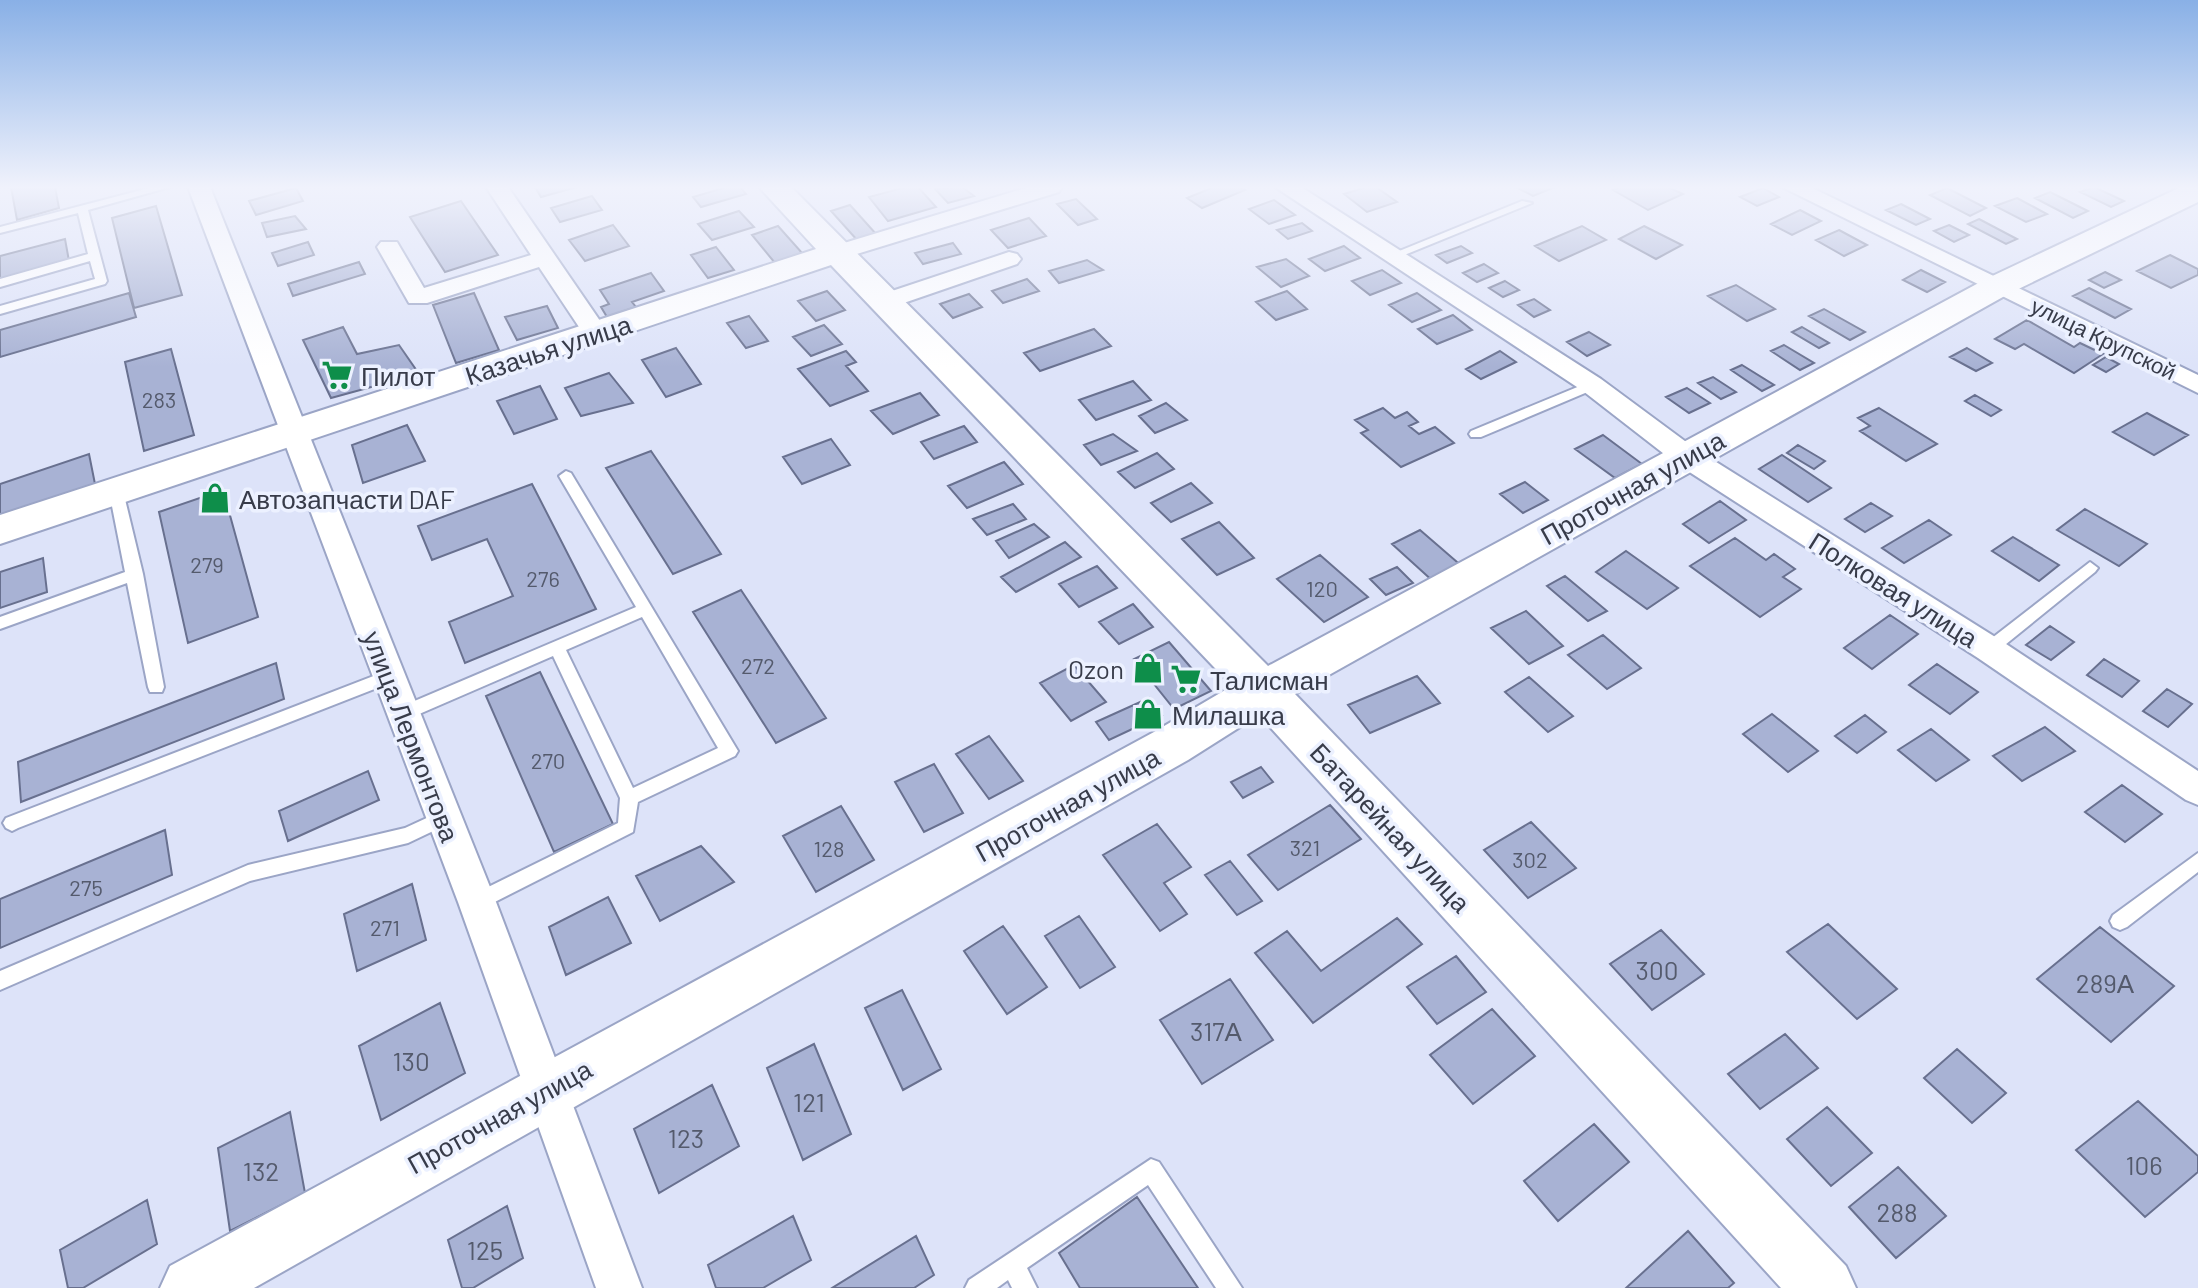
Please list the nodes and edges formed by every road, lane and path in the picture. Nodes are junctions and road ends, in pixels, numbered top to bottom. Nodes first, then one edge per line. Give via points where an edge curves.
1 (93, 247) edge
2 (222, 247) edge
3 (389, 247) dead end
4 (538, 247) edge
5 (834, 247) edge
6 (855, 247) edge
7 (1379, 247) edge
8 (1415, 247) edge
9 (1917, 247) edge
10 (2079, 247) edge
11 (839, 252) junction
12 (95, 256) junction
13 (1393, 256) junction
14 (545, 258) junction
15 (1009, 259) dead end
16 (0, 283) edge
17 (1998, 286) junction
18 (886, 301) junction
19 (0, 310) edge
20 (596, 334) junction
21 (1592, 385) junction
22 (2198, 385) edge
23 (293, 434) junction
24 (1476, 434) dead end
25 (1687, 457) junction
26 (566, 476) dead end
27 (116, 491) junction
28 (0, 530) edge
29 (2090, 568) dead end
30 (135, 574) junction
31 (646, 609) junction
32 (0, 623) edge
33 (557, 647) junction
34 (1989, 649) junction
35 (389, 676) junction
36 (156, 687) dead end
37 (1263, 690) junction
38 (404, 713) junction
39 (2198, 790) edge
40 (629, 798) junction
41 (444, 818) junction
42 (12, 823) dead end
43 (2198, 861) edge
44 (477, 902) junction
45 (2120, 921) dead end
46 (0, 981) edge
47 (543, 1091) junction
48 (1012, 1264) junction
49 (192, 1288) edge
50 (619, 1288) edge
51 (977, 1288) edge
52 (1025, 1288) edge
53 (1230, 1288) edge
54 (1824, 1288) edge

1 - 12 lane
2 - 23 street, улица Лермонтова
3 - 14 street via 418,298
4 - 14 street
5 - 11 street, Батарейная улица
6 - 11 street, Казачья улица
7 - 13 street, Полковая улица
8 - 13 lane
9 - 17 street, улица Крупской
10 - 17 street, Проточная улица
11 - 18 street, Батарейная улица
11 - 20 street, Казачья улица
12 - 16 lane
12 - 19 lane via 101,281
13 - 21 street, Полковая улица
14 - 20 street
15 - 18 street
17 - 22 street, улица Крупской
17 - 25 street, Проточная улица
18 - 37 street, Батарейная улица
20 - 23 street, Казачья улица
21 - 24 lane
21 - 25 street, Полковая улица
23 - 27 street, Казачья улица
23 - 35 street, улица Лермонтова
25 - 34 street, Полковая улица
25 - 37 street, Проточная улица
26 - 31 lane
27 - 28 street, Казачья улица
27 - 30 lane
29 - 34 lane
30 - 32 lane
30 - 36 lane
31 - 33 lane
31 - 40 lane via 729,751
33 - 38 lane
33 - 40 lane
34 - 39 street, Полковая улица
35 - 38 street, улица Лермонтова
35 - 42 lane
37 - 47 street, Проточная улица via 1171,746
37 - 54 street, Батарейная улица
38 - 41 street, улица Лермонтова
40 - 44 lane via 627,827
41 - 44 street, улица Лермонтова
41 - 46 lane via 408,835 248,873
43 - 45 lane
44 - 47 street, улица Лермонтова
47 - 49 street, Проточная улица
47 - 50 street, улица Лермонтова
48 - 51 lane
48 - 52 lane
48 - 53 lane via 1151,1170

